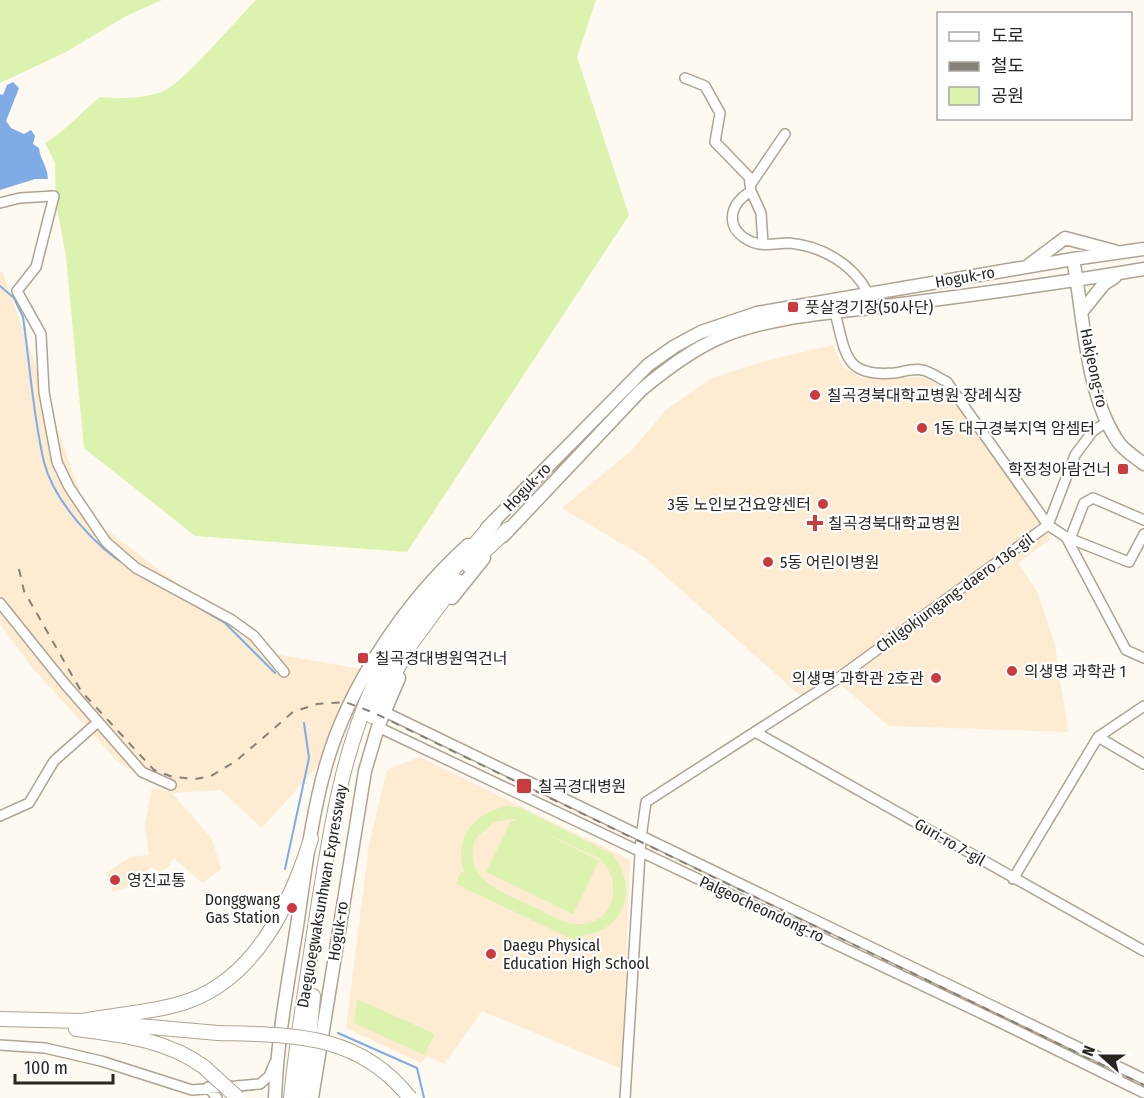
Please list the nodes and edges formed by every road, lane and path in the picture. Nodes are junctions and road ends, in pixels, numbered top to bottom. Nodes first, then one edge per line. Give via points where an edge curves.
1 (685, 78) dead end
2 (785, 134) dead end
3 (751, 188) junction
4 (0, 203) edge
5 (763, 244) junction
6 (1144, 249) edge
7 (1121, 252) junction
8 (1072, 259) junction
9 (1028, 266) junction
10 (1144, 269) edge
11 (1128, 272) junction
12 (1077, 281) junction
13 (868, 293) junction
14 (1083, 309) junction
15 (835, 313) junction
16 (1107, 422) junction
17 (1144, 464) edge
18 (1144, 519) edge
19 (494, 522) junction
20 (1048, 525) junction
21 (508, 530) junction
22 (1144, 534) edge
23 (1068, 538) junction
24 (1, 606) edge
25 (1144, 658) edge
26 (284, 672) dead end
27 (1144, 706) edge
28 (385, 712) junction
29 (98, 722) junction
30 (378, 727) junction
31 (757, 732) junction
32 (1098, 737) junction
33 (1144, 764) edge
34 (171, 785) dead end
35 (0, 816) edge
36 (641, 838) junction
37 (311, 839) junction
38 (641, 852) junction
39 (1013, 879) junction
40 (1144, 951) edge
41 (0, 1019) edge
42 (79, 1025) junction
43 (0, 1026) edge
44 (218, 1035) junction
45 (0, 1046) edge
46 (278, 1047) junction
47 (302, 1051) junction
48 (1144, 1079) edge
49 (260, 1084) junction
50 (208, 1087) junction
51 (1144, 1093) edge
52 (217, 1098) edge
53 (238, 1098) edge
54 (273, 1098) edge
55 (291, 1098) edge
56 (304, 1098) edge
57 (312, 1098) edge
58 (400, 1098) edge
59 (410, 1098) edge
60 (625, 1098) edge

1 - 3 street via 705,86 711,94 720,112 716,146 749,177
2 - 3 street
3 - 5 street via 761,213
3 - 5 street via 735,204 732,226 738,234
4 - 26 street via 54,196 36,267 17,291 41,334 44,392 57,462 69,487 106,542 136,568 232,620 254,636
5 - 13 street via 804,246 838,259 861,280
6 - 7 main road, Hoguk-ro
7 - 8 main road, Hoguk-ro
7 - 9 main road via 1065,238
8 - 9 main road, Hoguk-ro
8 - 12 main road, Hakjeong-ro
9 - 13 main road, Hoguk-ro
10 - 11 main road, Hoguk-ro
11 - 12 main road, Hoguk-ro
11 - 14 main road via 1104,284
12 - 14 main road, Hakjeong-ro
12 - 15 main road, Hoguk-ro
13 - 19 main road, Hoguk-ro via 757,313 725,322 675,346 648,365
14 - 16 main road, Hakjeong-ro via 1096,394
15 - 20 street via 846,356 861,371 878,374 922,370 947,382
15 - 21 main road, Hoguk-ro via 745,329 720,338 664,371 641,390
16 - 17 main road, Hakjeong-ro via 1120,445
16 - 20 street, Chilgokjungang-daero 136-gil via 1093,431 1075,455
18 - 23 street via 1094,498 1084,504
19 - 37 main road, Hoguk-ro via 451,561 408,613 360,683 334,739
19 - 47 highway, Daeguoegwaksunhwan Expressway via 411,623 388,658 360,723 333,820
20 - 23 street
20 - 31 street, Chilgokjungang-daero 136-gil via 840,677
21 - 28 main road, Hoguk-ro via 423,636 401,673
21 - 47 highway, Daeguoegwaksunhwan Expressway via 476,557 424,623 389,681 359,748 339,830
22 - 23 street via 1129,562
23 - 25 street via 1126,650
24 - 29 street
27 - 32 street
28 - 30 main road, Hoguk-ro
28 - 36 street, Palgeocheondong-ro
29 - 34 street via 142,772
29 - 35 street via 54,761 29,803
30 - 38 street, Palgeocheondong-ro
30 - 57 main road, Hoguk-ro via 360,794
31 - 36 street, Chilgokjungang-daero 136-gil via 646,802
31 - 39 street, Guri-ro 7-gil
32 - 33 street
32 - 39 street
36 - 38 street, Chilgokjungang-daero 136-gil
36 - 48 street, Palgeocheondong-ro
37 - 42 highway via 298,879 276,923 228,980 189,1001
37 - 46 main road, Hoguk-ro
38 - 51 street, Palgeocheondong-ro
38 - 60 street, Chilgokjungang-daero 136-gil
39 - 40 street, Guri-ro 7-gil
41 - 42 highway
42 - 43 highway
42 - 44 highway
42 - 53 highway, bridge via 182,1053
44 - 58 highway, bridge via 303,1041 336,1048 372,1067
44 - 59 highway, bridge via 285,1035 332,1042 385,1070
45 - 50 street via 45,1048 101,1060 192,1090
46 - 49 street via 269,1076
46 - 54 main road, Hoguk-ro
47 - 55 highway, Daeguoegwaksunhwan Expressway
47 - 56 highway, Daeguoegwaksunhwan Expressway
49 - 50 street
49 - 54 street
50 - 52 street

